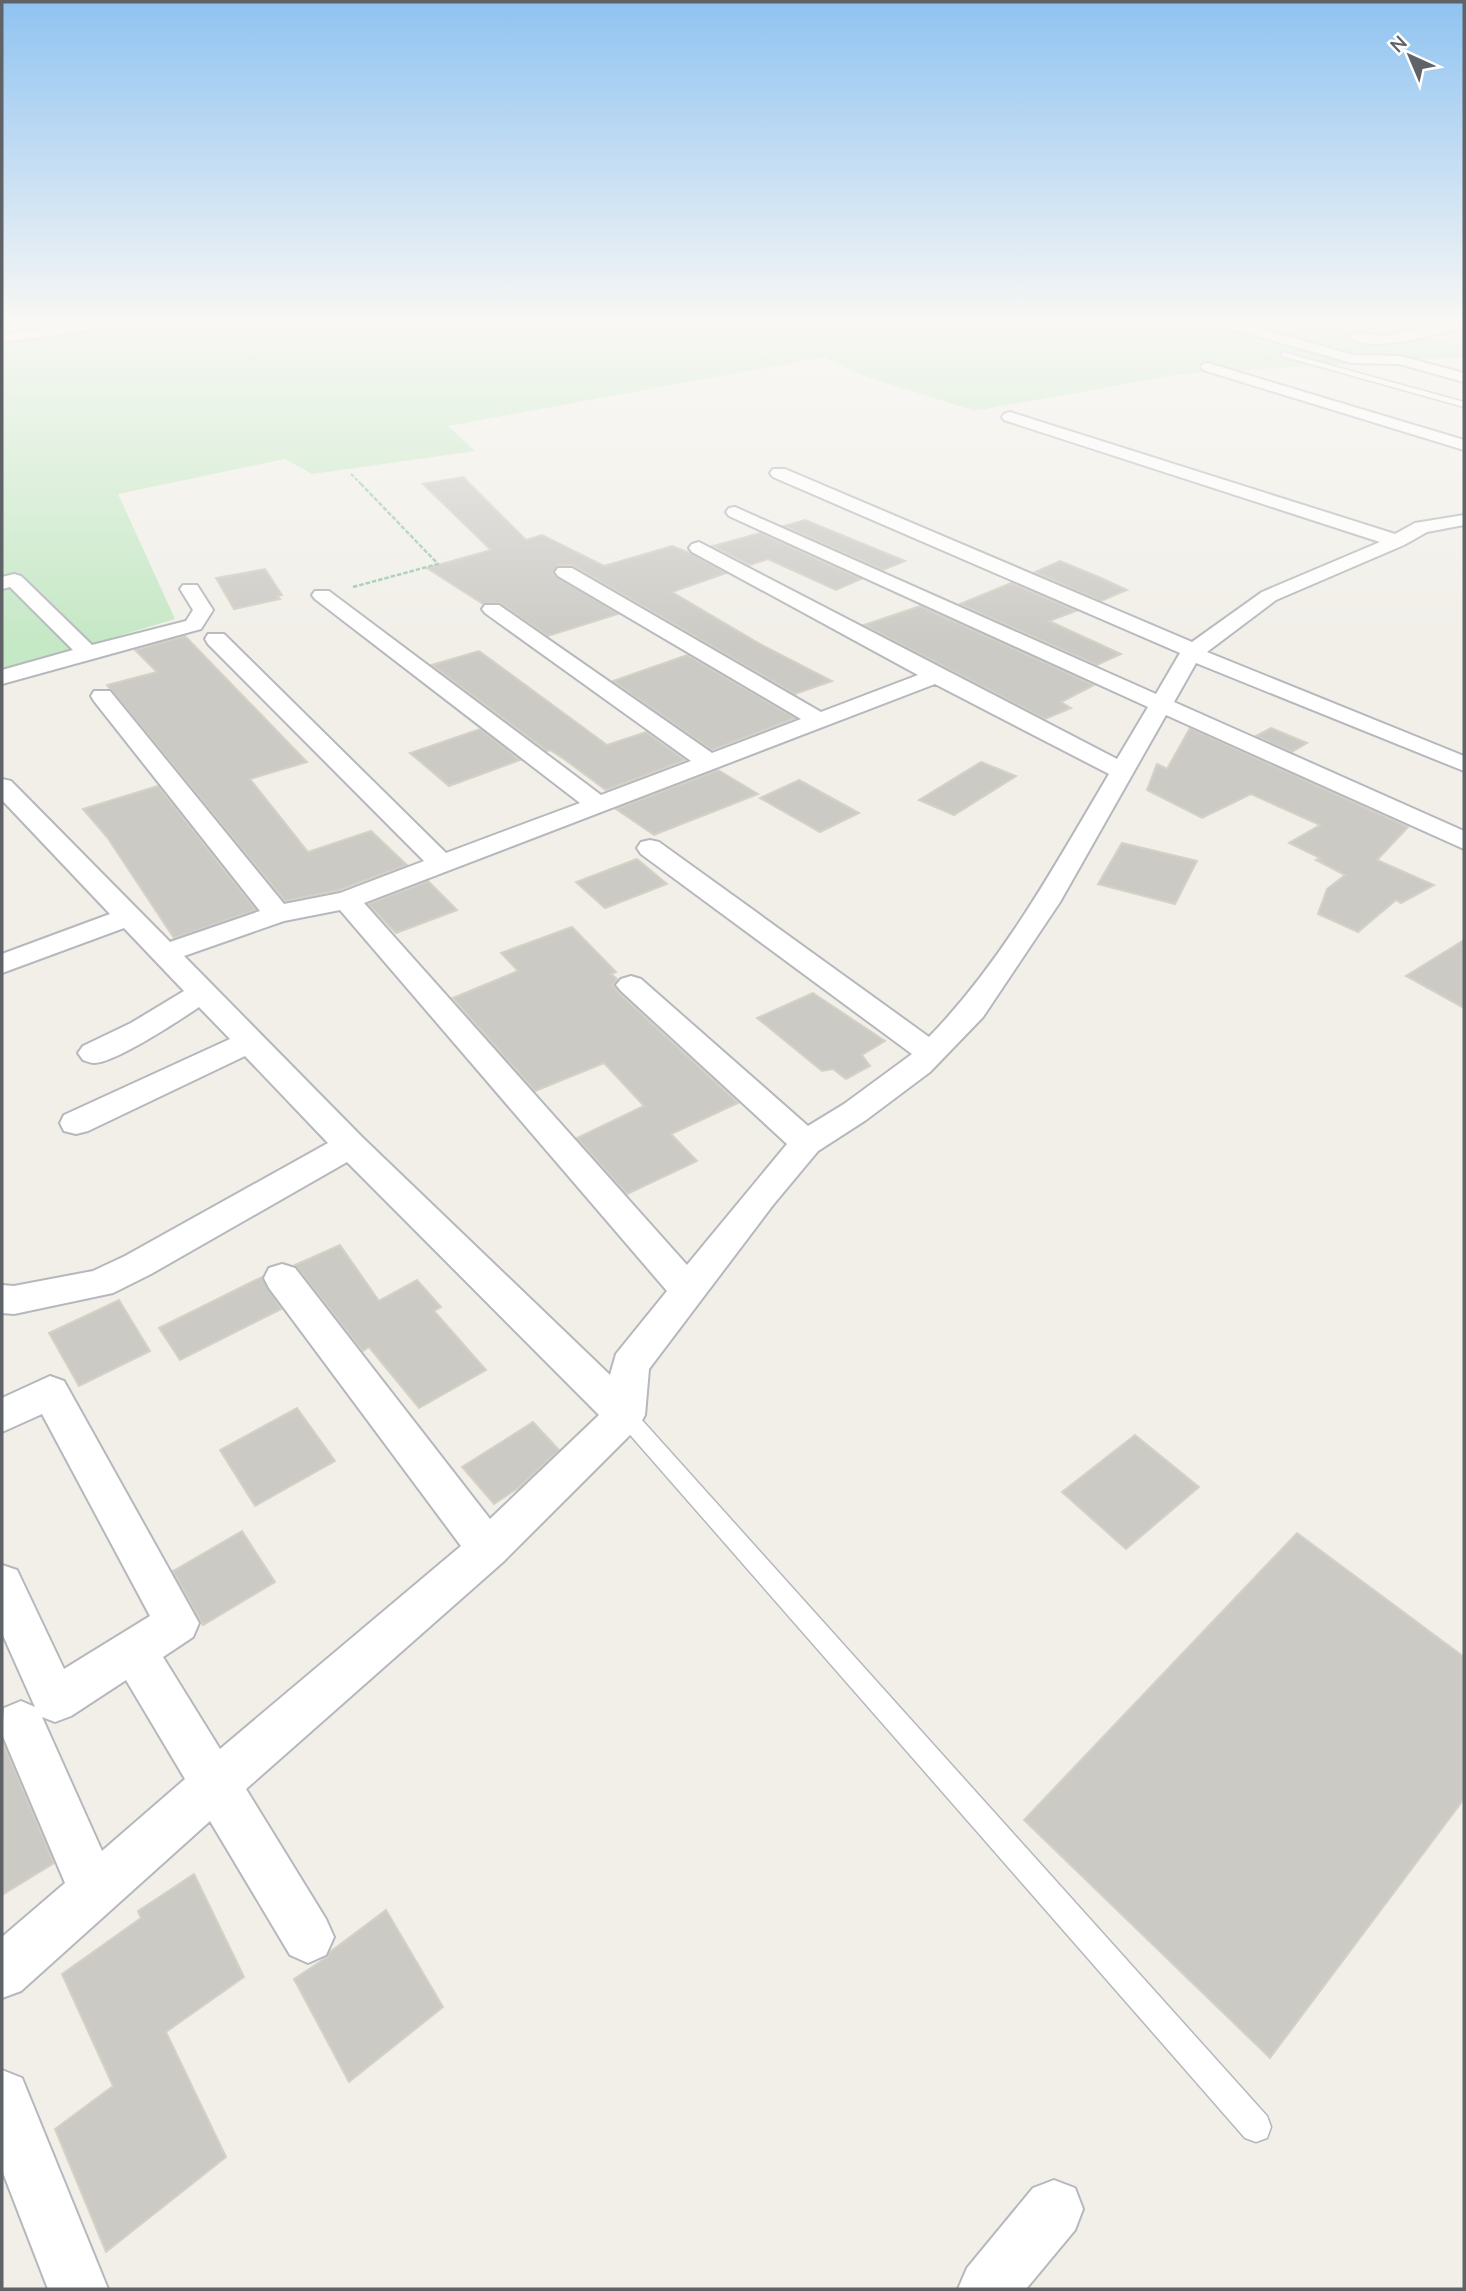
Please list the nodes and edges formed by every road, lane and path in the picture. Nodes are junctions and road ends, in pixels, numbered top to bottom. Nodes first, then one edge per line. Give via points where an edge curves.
1 (1050, 430) edge
2 (1415, 430) edge
3 (1464, 445) edge
4 (779, 473) dead end
5 (351, 474) dead end
6 (734, 512) dead end
7 (1464, 520) edge
8 (1397, 541) junction
9 (699, 548) dead end
10 (565, 572) dead end
11 (2, 583) edge
12 (190, 589) dead end
13 (322, 595) joint
14 (492, 609) dead end
15 (216, 639) dead end
16 (1193, 652) junction
17 (88, 653) junction
18 (936, 676) junction
19 (2, 677) edge
20 (102, 696) dead end
21 (1162, 703) junction
22 (818, 720) junction
23 (709, 762) junction
24 (1464, 764) edge
25 (1122, 771) junction
26 (2, 786) edge
27 (599, 805) junction
28 (1464, 841) edge
29 (650, 848) dead end
30 (440, 862) junction
31 (347, 900) junction
32 (277, 914) junction
33 (130, 916) junction
34 (166, 953) junction
35 (2, 964) edge
36 (631, 985) dead end
37 (204, 991) junction
38 (251, 1041) junction
39 (94, 1053) dead end
40 (931, 1053) junction
41 (76, 1123) dead end
42 (806, 1143) junction
43 (350, 1145) junction
44 (282, 1278) dead end
45 (688, 1291) junction
46 (2, 1299) edge
47 (625, 1415) junction
48 (2, 1416) edge
49 (488, 1549) junction
50 (2, 1584) edge
51 (134, 1651) junction
52 (21, 1724) dead end
53 (216, 1784) junction
54 (94, 1891) junction
55 (309, 1937) dead end
56 (2, 1972) edge
57 (2, 2098) edge
58 (1256, 2127) dead end
59 (1054, 2210) dead end
60 (78, 2289) edge
61 (988, 2289) edge

1 - 8 street
2 - 3 street
4 - 16 street
5 - 13 path via 438,564
6 - 21 street
7 - 8 street via 1422,527
8 - 16 street via 1269,596
9 - 18 street
10 - 22 street
11 - 17 street via 14,580
12 - 17 street via 203,610 194,625
13 - 27 street
14 - 23 street
15 - 30 street
16 - 21 street
16 - 24 street
17 - 19 street
18 - 22 street
18 - 25 street
20 - 32 street
21 - 25 street
21 - 28 street
22 - 23 street
23 - 27 street
25 - 40 street via 1046,902 972,1010
26 - 33 street
27 - 30 street
29 - 40 street
30 - 31 street
31 - 32 street
31 - 45 street
32 - 34 street
33 - 34 street
33 - 35 street
34 - 37 street
36 - 42 street
37 - 38 street
37 - 39 street via 142,1030
38 - 41 street
38 - 43 street
40 - 42 street
42 - 45 street
43 - 46 street via 100,1283
43 - 47 street
44 - 49 street
45 - 47 street via 630,1365
47 - 49 street
47 - 58 lane
48 - 51 street via 50,1392 177,1623
49 - 53 street
50 - 51 street via 55,1700
51 - 53 street
52 - 54 street
53 - 54 street
53 - 55 street
54 - 56 street
57 - 60 street
59 - 61 street

